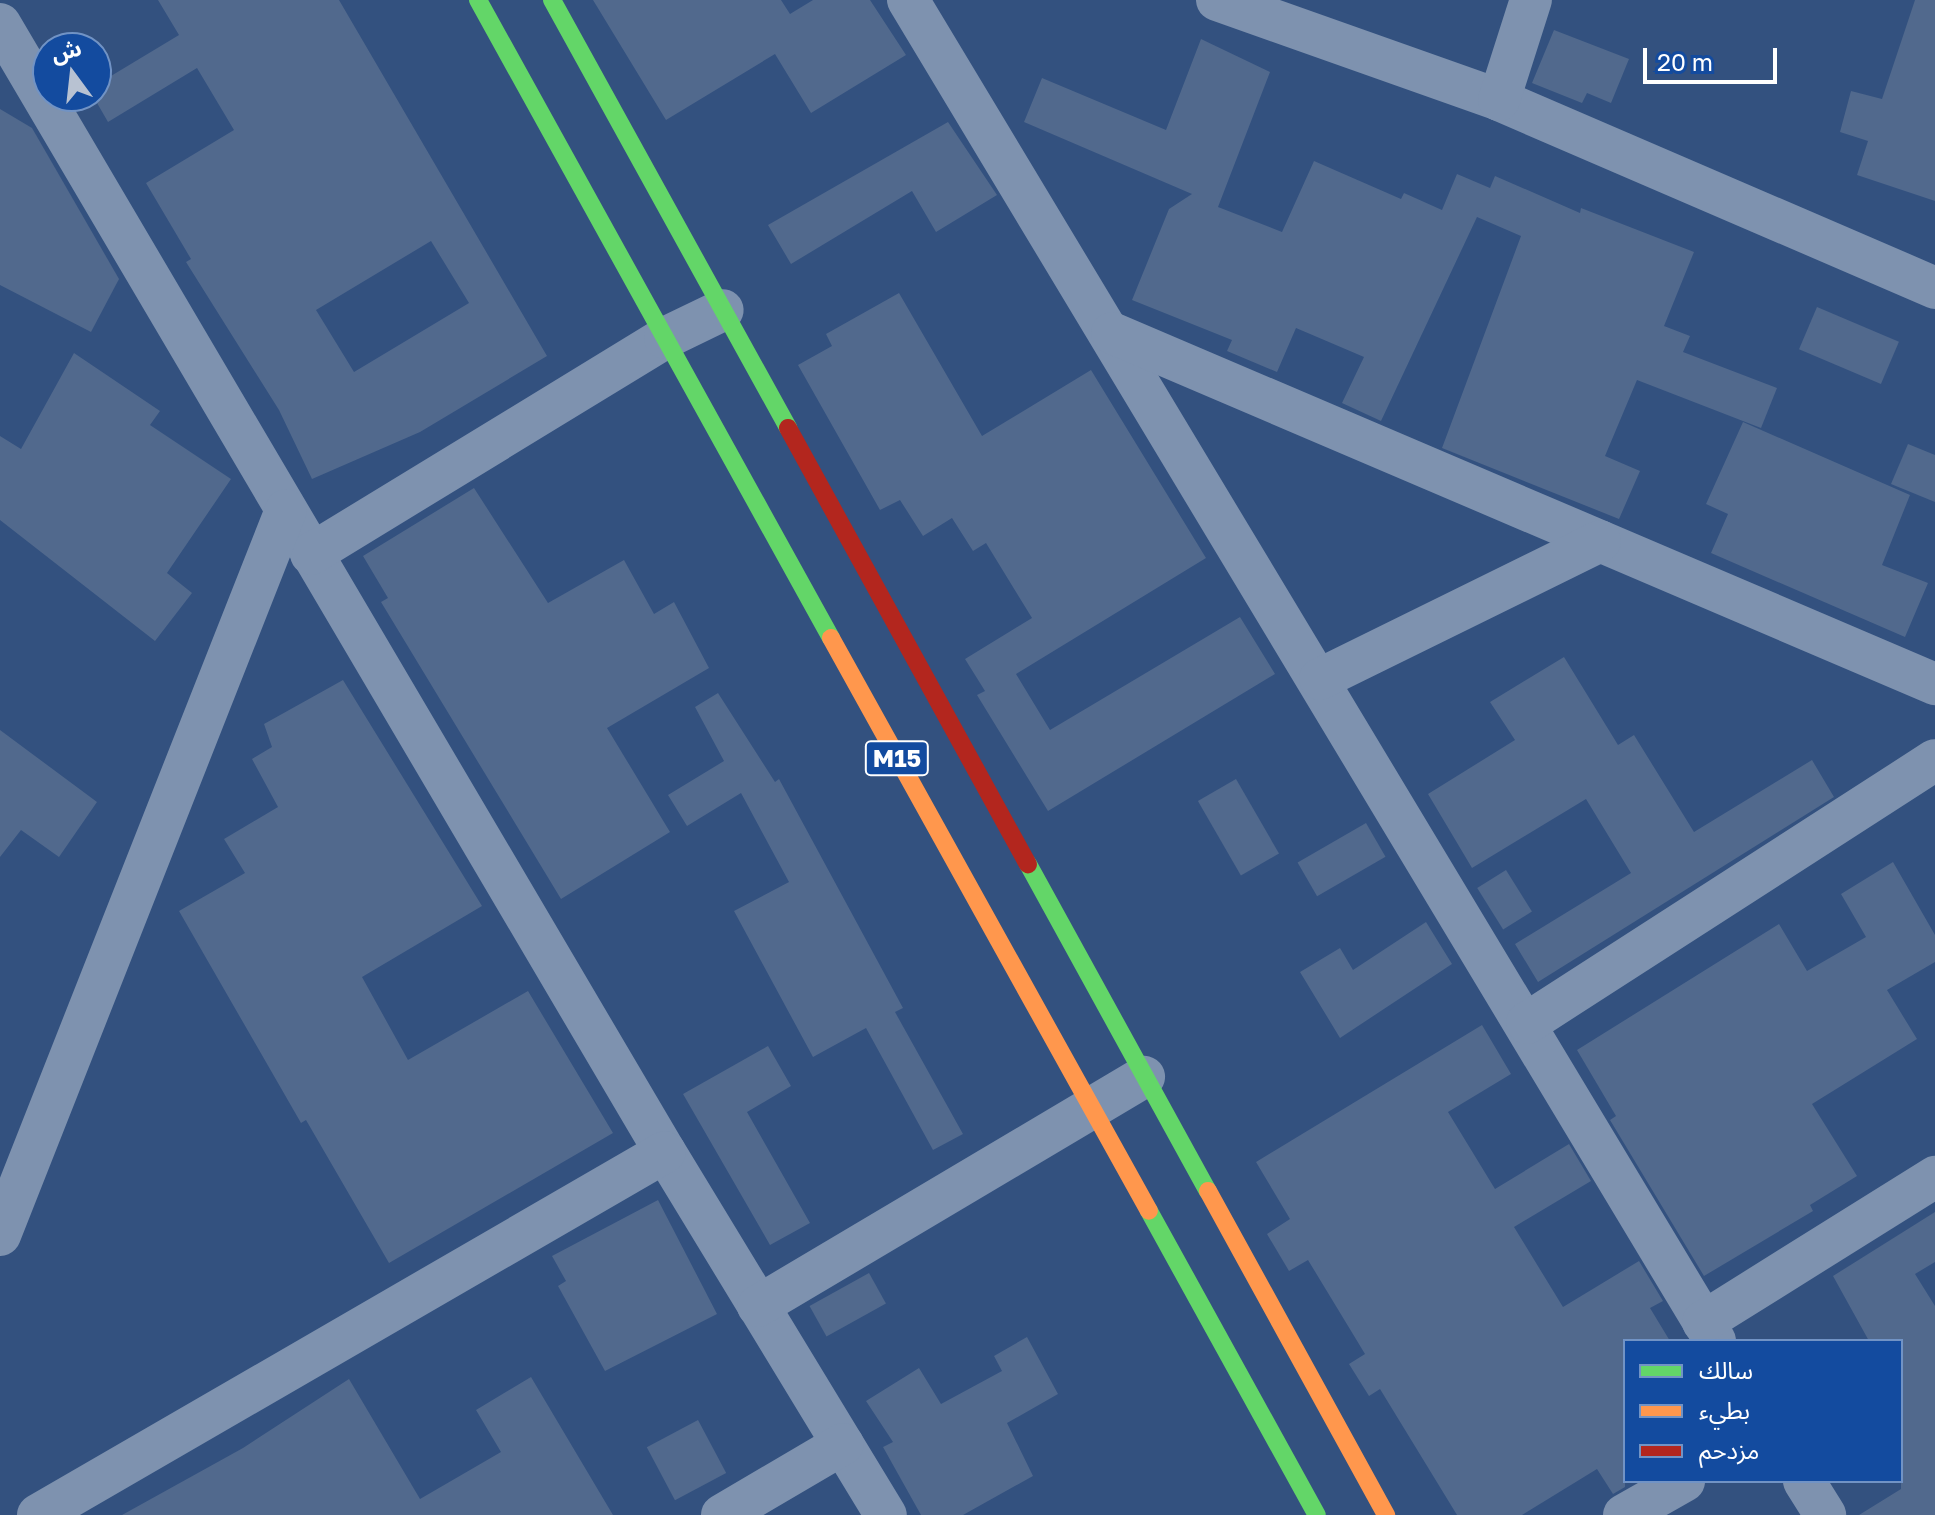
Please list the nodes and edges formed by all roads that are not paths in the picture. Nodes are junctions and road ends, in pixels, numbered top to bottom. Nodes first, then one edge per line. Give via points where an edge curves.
1 (478, 0) edge
2 (552, 0) edge
3 (908, 0) edge
4 (1217, 0) edge
5 (1531, 0) edge
6 (0, 24) edge
7 (1499, 100) junction
8 (1935, 288) edge
9 (723, 310) junction
10 (1112, 333) junction
11 (665, 338) junction
12 (286, 510) junction
13 (1600, 541) junction
14 (311, 554) junction
15 (1320, 679) junction
16 (1935, 684) edge
17 (1935, 760) edge
18 (1527, 1023) junction
19 (1144, 1077) junction
20 (1090, 1105) junction
21 (665, 1152) junction
22 (1935, 1177) edge
23 (0, 1235) edge
24 (758, 1306) junction
25 (1709, 1331) edge
26 (843, 1444) junction
27 (1680, 1483) edge
28 (1805, 1483) edge
29 (38, 1515) edge
30 (722, 1515) edge
31 (886, 1515) edge
32 (1317, 1515) edge
33 (1386, 1515) edge
34 (1624, 1515) edge
35 (1825, 1515) edge

1 - 11 highway, M15
2 - 9 highway, M15
3 - 10 street
4 - 7 street
5 - 7 street
6 - 12 street
7 - 8 street
9 - 11 street
9 - 19 highway, M15
10 - 13 street
10 - 15 street
11 - 14 street
11 - 20 highway, M15
12 - 14 street
12 - 23 street
13 - 15 street
13 - 16 street
14 - 21 street
15 - 18 street
17 - 18 street
18 - 25 street
19 - 20 street
19 - 33 highway, M15
20 - 24 street
20 - 32 highway, M15
21 - 24 street
21 - 29 street
22 - 25 street
24 - 26 street
26 - 30 street
26 - 31 street
27 - 34 street
28 - 35 street

